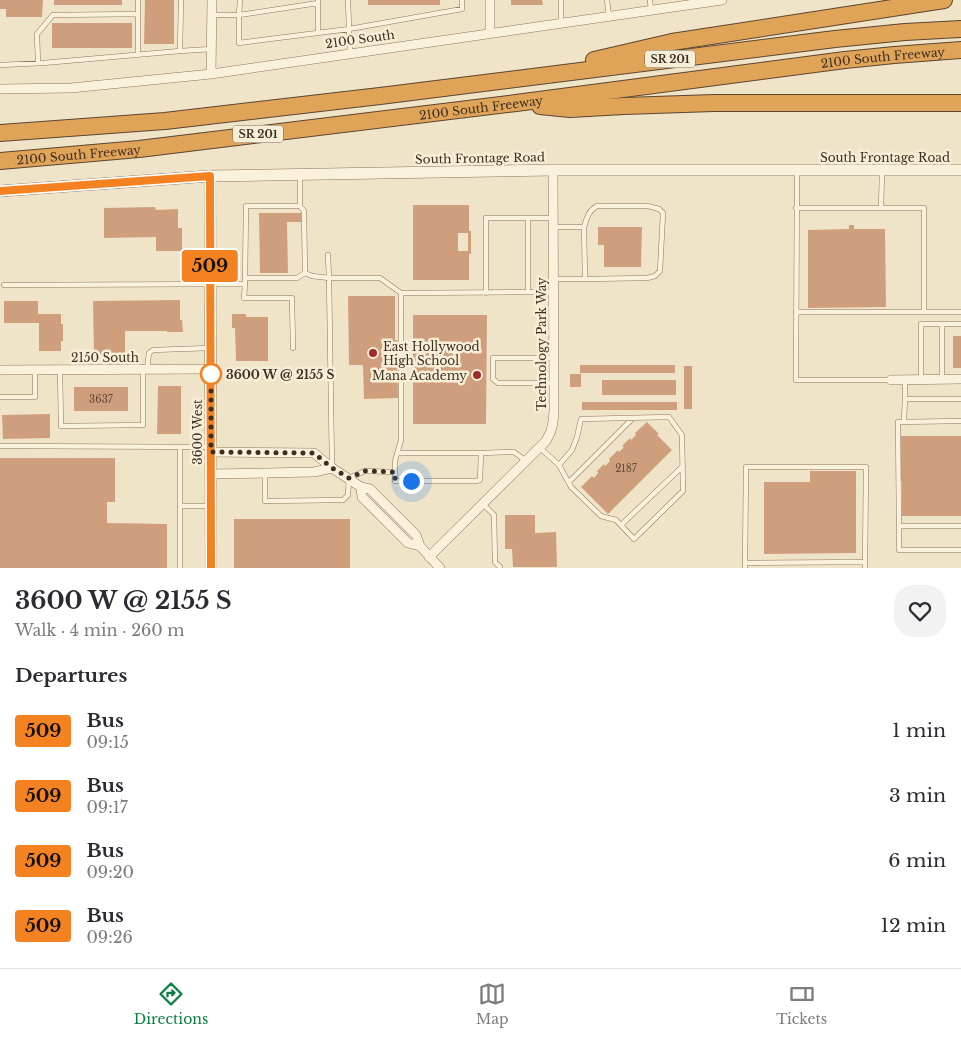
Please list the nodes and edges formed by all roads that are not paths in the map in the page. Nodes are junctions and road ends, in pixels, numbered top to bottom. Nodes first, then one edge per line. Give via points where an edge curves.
1 (138, 0) edge
2 (181, 0) edge
3 (212, 0) edge
4 (240, 0) edge
5 (348, 0) edge
6 (462, 0) edge
7 (490, 0) edge
8 (561, 0) edge
9 (608, 0) edge
10 (650, 0) edge
11 (722, 0) edge
12 (944, 0) edge
13 (318, 1) edge
14 (684, 2) edge
15 (651, 10) junction
16 (138, 14) junction
17 (239, 14) junction
18 (212, 15) junction
19 (609, 16) junction
20 (561, 23) junction
21 (349, 29) junction
22 (961, 29) edge
23 (318, 33) junction
24 (490, 33) junction
25 (211, 49) junction
26 (961, 50) edge
27 (180, 51) junction
28 (350, 53) junction
29 (138, 54) junction
30 (38, 63) junction
31 (0, 64) edge
32 (211, 74) junction
33 (0, 89) edge
34 (380, 96) junction
35 (516, 103) junction
36 (961, 103) edge
37 (0, 133) edge
38 (0, 160) edge
39 (553, 170) junction
40 (796, 170) junction
41 (882, 170) junction
42 (961, 170) edge
43 (300, 174) junction
44 (210, 176) junction
45 (0, 191) edge
46 (300, 206) junction
47 (796, 208) junction
48 (881, 208) junction
49 (528, 218) junction
50 (553, 222) junction
51 (584, 227) junction
52 (328, 255) dead end
53 (305, 273) junction
54 (245, 278) junction
55 (329, 278) junction
56 (554, 279) junction
57 (585, 279) junction
58 (4, 284) dead end
59 (210, 284) junction
60 (245, 284) junction
61 (528, 292) junction
62 (554, 292) junction
63 (401, 293) junction
64 (486, 293) junction
65 (796, 312) junction
66 (924, 312) junction
67 (961, 312) edge
68 (942, 324) junction
69 (961, 324) edge
70 (210, 348) junction
71 (293, 348) dead end
72 (554, 358) junction
73 (145, 369) junction
74 (211, 369) junction
75 (0, 370) edge
76 (35, 370) junction
77 (60, 370) junction
78 (961, 379) edge
79 (891, 380) joint
80 (905, 380) junction
81 (921, 380) junction
82 (942, 380) junction
83 (554, 383) junction
84 (0, 397) edge
85 (905, 399) junction
86 (961, 399) edge
87 (634, 417) junction
88 (904, 421) junction
89 (961, 421) edge
90 (0, 446) edge
91 (180, 447) junction
92 (539, 447) junction
93 (211, 450) junction
94 (398, 453) junction
95 (481, 453) junction
96 (526, 461) junction
97 (559, 465) junction
98 (683, 466) junction
99 (332, 468) junction
100 (395, 472) junction
101 (265, 473) junction
102 (211, 474) junction
103 (349, 478) junction
104 (569, 482) junction
105 (483, 504) junction
106 (180, 506) junction
107 (211, 506) junction
108 (621, 525) junction
109 (899, 526) junction
110 (961, 526) edge
111 (961, 550) edge
112 (429, 557) junction
113 (865, 565) edge
114 (745, 566) edge
115 (180, 568) edge
116 (211, 568) edge
117 (440, 568) edge
118 (500, 568) edge

1 - 16 lane
2 - 27 lane
3 - 18 street
4 - 17 lane
5 - 21 lane
6 - 21 lane via 462,9
7 - 24 street
8 - 20 lane
9 - 19 lane
10 - 15 lane
11 - 14 street, 2100 South
12 - 34 highway via 672,42 554,69
13 - 17 lane
13 - 23 lane
14 - 15 street, 2100 South
15 - 19 street, 2100 South
16 - 29 lane
16 - 30 lane via 53,15 37,34
17 - 18 lane
17 - 23 lane via 239,43
18 - 25 street
19 - 20 street, 2100 South
20 - 24 street, 2100 South
21 - 23 lane
21 - 28 lane
22 - 34 highway, 2100 South Freeway / SR 201 via 835,39
24 - 28 street, 2100 South
25 - 27 lane
25 - 32 street
26 - 35 highway, 2100 South Freeway / SR 201 via 845,60
27 - 29 lane
28 - 32 street, 2100 South
29 - 30 lane
30 - 31 lane
32 - 33 street, 2100 South via 71,88
34 - 37 highway, 2100 South Freeway / SR 201 via 165,121
35 - 36 highway via 570,109 714,103
35 - 38 highway, 2100 South Freeway / SR 201 via 139,149
39 - 40 street, South Frontage Road
39 - 43 street, South Frontage Road
39 - 50 street, Technology Park Way
40 - 41 street, South Frontage Road
40 - 47 lane
41 - 42 street, South Frontage Road
41 - 48 lane
43 - 44 street, South Frontage Road
43 - 46 lane
44 - 45 street, South Frontage Road
44 - 59 street, 3600 West
46 - 53 lane via 304,211
46 - 54 lane via 246,206
47 - 48 lane
47 - 65 lane
48 - 66 lane via 924,208
49 - 50 lane
49 - 61 lane
49 - 64 lane via 486,218
50 - 51 lane
50 - 56 street, Technology Park Way
51 - 57 lane
51 - 57 lane via 591,209 597,206 648,206 663,213 660,270 655,276
52 - 55 lane
53 - 54 lane via 297,278
53 - 55 lane
54 - 60 lane
55 - 63 lane via 380,278
55 - 99 lane
56 - 57 lane
56 - 62 street, Technology Park Way
58 - 59 lane
59 - 60 lane
59 - 70 street, 3600 West
60 - 71 lane via 244,298 292,298
61 - 62 lane
61 - 64 lane
62 - 72 street, Technology Park Way
63 - 64 lane
63 - 94 lane via 401,440
65 - 66 lane
65 - 79 lane via 796,380
66 - 67 lane
68 - 69 lane
68 - 81 lane via 921,324
68 - 82 lane
70 - 73 lane via 153,350 149,353
70 - 74 street, 3600 West
72 - 83 street, Technology Park Way
72 - 83 lane via 493,358 493,379 498,383
73 - 74 street, 2150 South
73 - 77 street, 2150 South
73 - 77 lane via 143,425 61,426
74 - 93 street, 3600 West
75 - 76 street, 2150 South
76 - 77 street, 2150 South
76 - 84 lane via 35,397
78 - 82 street
79 - 80 street
80 - 81 street
80 - 85 lane
81 - 82 street
83 - 92 street, Technology Park Way via 551,431
85 - 86 lane
85 - 88 lane
87 - 97 lane via 581,419 572,450
87 - 98 lane via 669,417 682,435
87 - 104 lane
88 - 89 lane
88 - 109 lane via 898,422
90 - 91 lane
91 - 93 lane
91 - 106 lane
92 - 96 street, Technology Park Way
92 - 97 lane
93 - 99 street via 314,453
93 - 102 street, 3600 West
94 - 95 lane
94 - 100 lane
95 - 96 lane via 514,452
95 - 100 lane via 480,480 476,481 395,481
96 - 105 street, Technology Park Way
97 - 104 lane
98 - 108 lane
98 - 108 lane via 683,491 634,539
99 - 101 street via 314,472
99 - 103 street
100 - 103 lane via 365,471
101 - 102 street
101 - 103 lane via 265,501 343,500 348,495
102 - 107 street, 3600 West
103 - 112 street via 361,487 362,496 408,543 420,546
104 - 108 lane via 601,516 616,520
105 - 112 street, Technology Park Way
105 - 118 lane via 494,515 495,562
106 - 107 lane
106 - 115 lane
107 - 116 street, 3600 West
109 - 110 lane
109 - 111 lane via 899,550
112 - 117 street
113 - 114 lane
113 - 114 lane via 866,467 746,467

